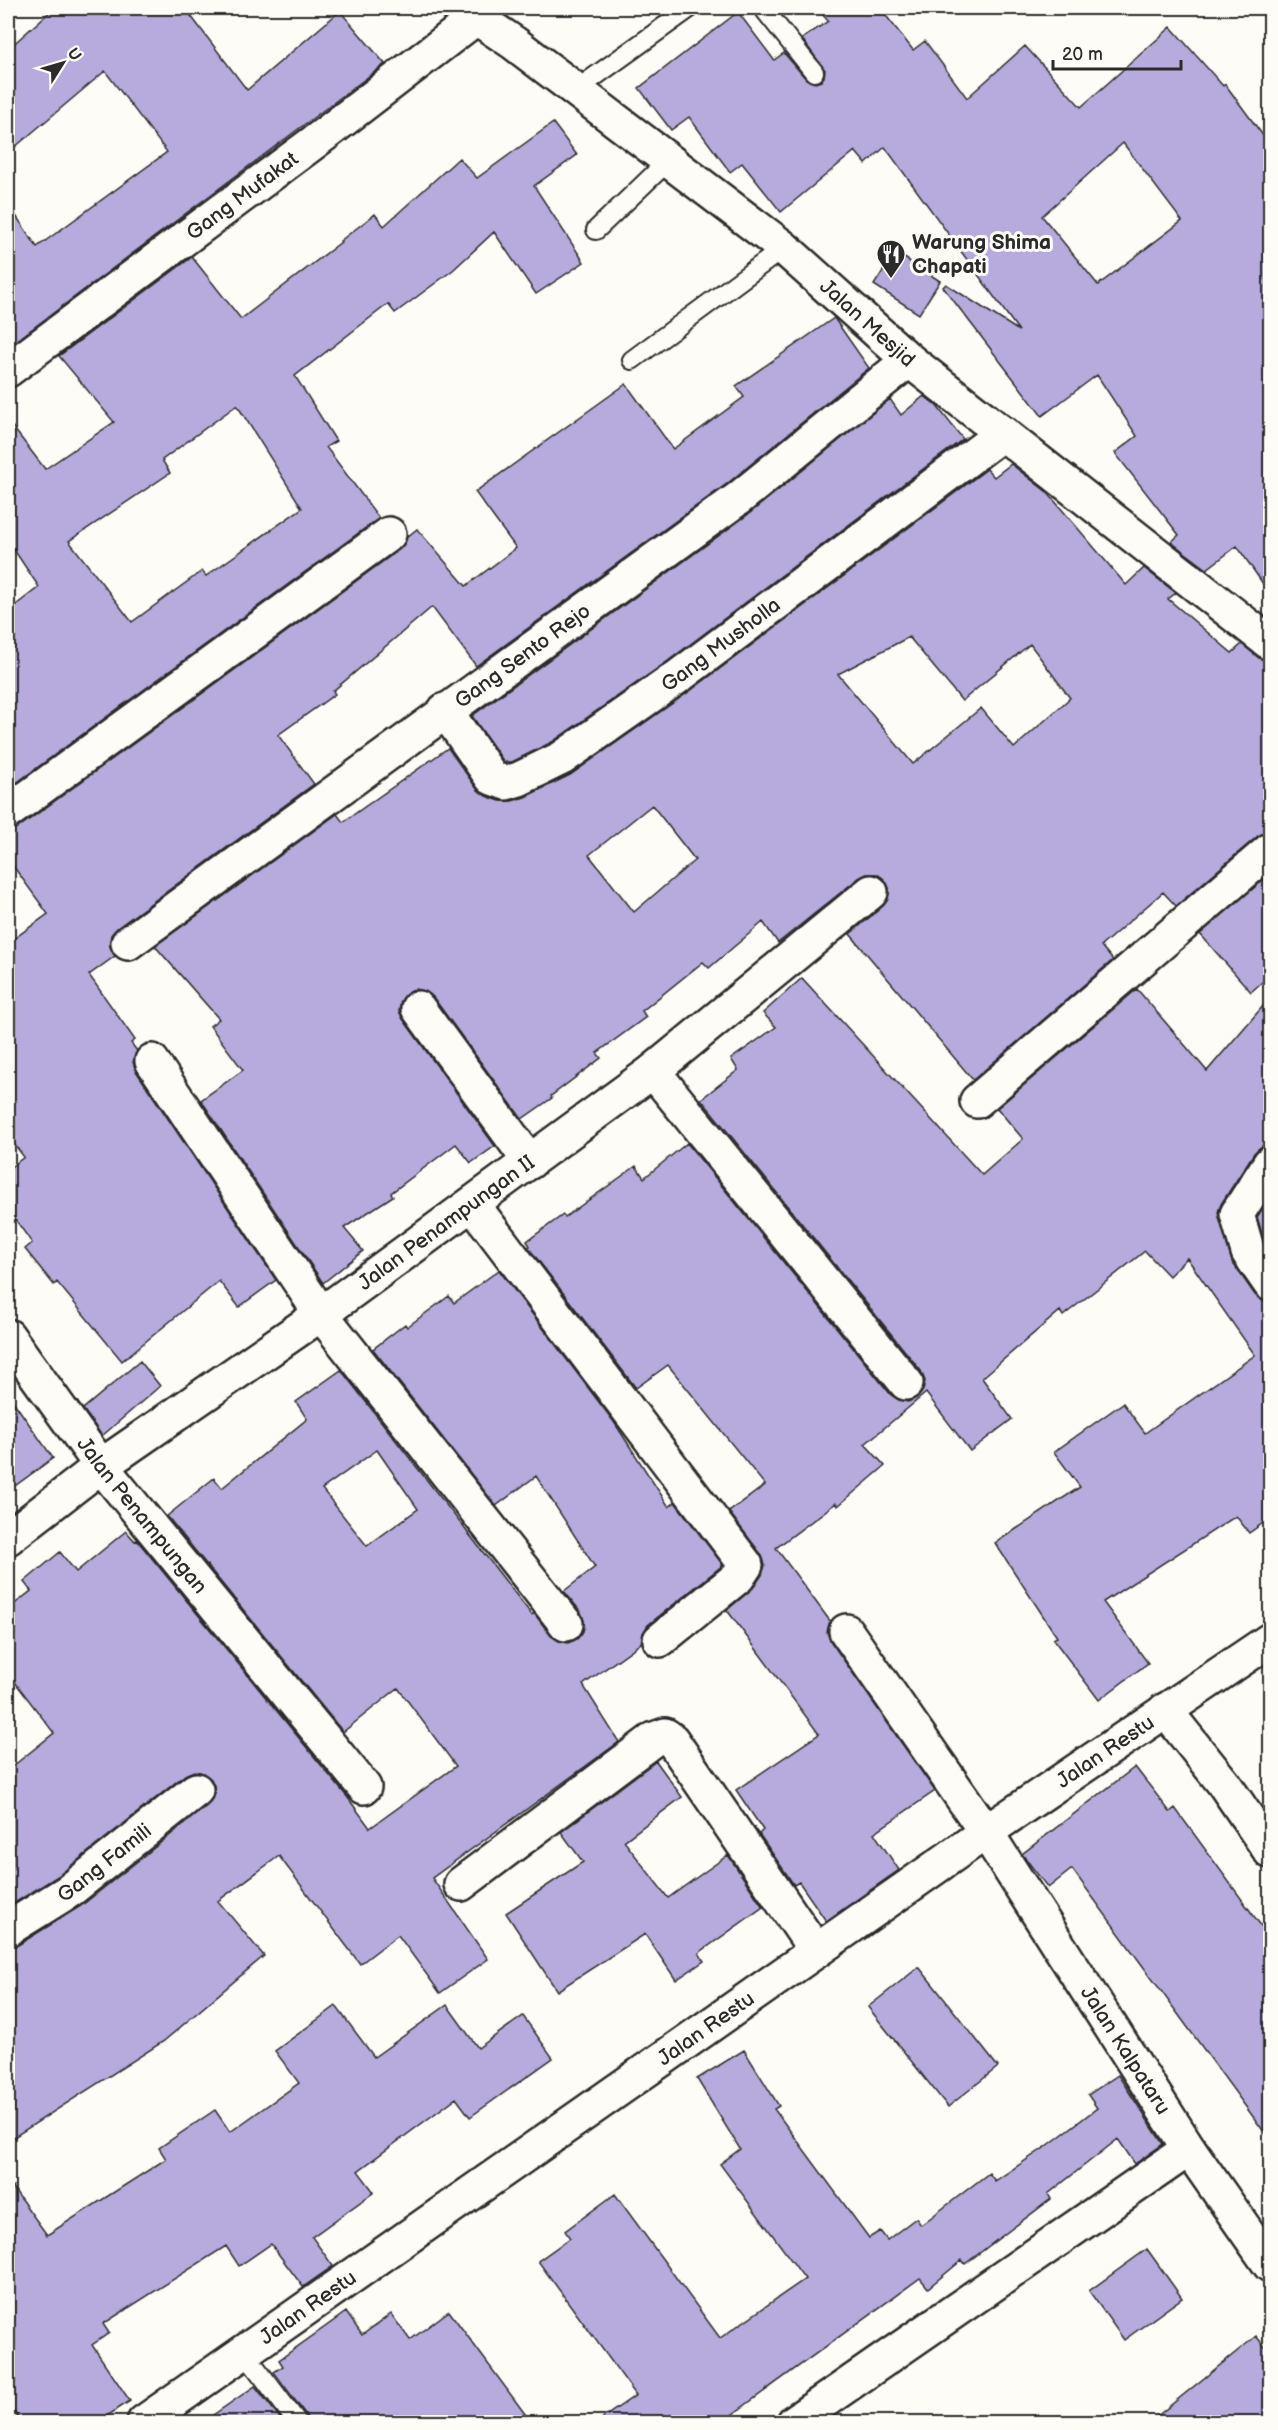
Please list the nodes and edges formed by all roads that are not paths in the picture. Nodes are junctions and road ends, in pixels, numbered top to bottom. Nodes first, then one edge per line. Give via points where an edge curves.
1 (690, 8) edge
2 (763, 8) edge
3 (469, 13) edge
4 (814, 72) dead end
5 (576, 90) junction
6 (668, 161) junction
7 (596, 230) dead end
8 (784, 248) junction
9 (632, 360) dead end
10 (909, 360) junction
11 (8, 370) edge
12 (1003, 433) junction
13 (389, 534) dead end
14 (1270, 643) edge
15 (445, 710) junction
16 (8, 812) edge
17 (1270, 850) edge
18 (871, 892) dead end
19 (128, 943) dead end
20 (418, 1008) dead end
21 (152, 1060) dead end
22 (653, 1071) junction
23 (977, 1101) dead end
24 (531, 1162) junction
25 (1270, 1163) edge
26 (473, 1205) junction
27 (1270, 1284) edge
28 (321, 1314) junction
29 (8, 1336) edge
30 (906, 1383) dead end
31 (101, 1466) junction
32 (8, 1538) edge
33 (566, 1624) dead end
34 (846, 1631) dead end
35 (660, 1640) dead end
36 (1270, 1640) edge
37 (1165, 1710) junction
38 (364, 1787) dead end
39 (196, 1790) dead end
40 (986, 1832) junction
41 (1270, 1851) edge
42 (461, 1884) dead end
43 (8, 1929) edge
44 (816, 1951) junction
45 (1189, 2149) junction
46 (1270, 2265) edge
47 (244, 2352) junction
48 (144, 2422) edge
49 (297, 2422) edge
50 (794, 2422) edge

1 - 5 lane
2 - 4 lane
3 - 5 street, Jalan Mesjid
3 - 11 street, Gang Mufakat via 325,134
5 - 6 street, Jalan Mesjid
6 - 7 lane
6 - 8 street, Jalan Mesjid
8 - 9 lane
8 - 10 street, Jalan Mesjid
10 - 12 street, Jalan Mesjid
10 - 15 street, Gang Sento Rejo via 739,498
12 - 14 street, Jalan Mesjid
12 - 15 street, Gang Musholla via 679,676 562,758 506,783 492,778
13 - 16 street
15 - 19 street, Gang Sento Rejo
17 - 23 street
18 - 22 street, Jalan Penampungan II
20 - 24 street
21 - 28 street
22 - 24 street, Jalan Penampungan II
22 - 30 street
24 - 26 street, Jalan Penampungan II
25 - 27 street via 1237,1214 1248,1252
26 - 28 street, Jalan Penampungan II
26 - 35 street via 746,1564 738,1577
28 - 31 street, Jalan Penampungan II
28 - 33 street
29 - 31 street, Jalan Penampungan
31 - 32 street, Jalan Penampungan II
31 - 38 street, Jalan Penampungan
34 - 40 street, Jalan Kalpataru
36 - 37 street, Jalan Restu
37 - 40 street, Jalan Restu
37 - 41 street via 1225,1785
39 - 43 street, Gang Famili via 69,1891
40 - 44 street, Jalan Restu
40 - 45 street, Jalan Kalpataru
42 - 44 street via 654,1739 665,1735
44 - 47 street, Jalan Restu
45 - 46 street, Jalan Kalpataru
45 - 50 street
47 - 48 street, Jalan Restu
47 - 49 lane

